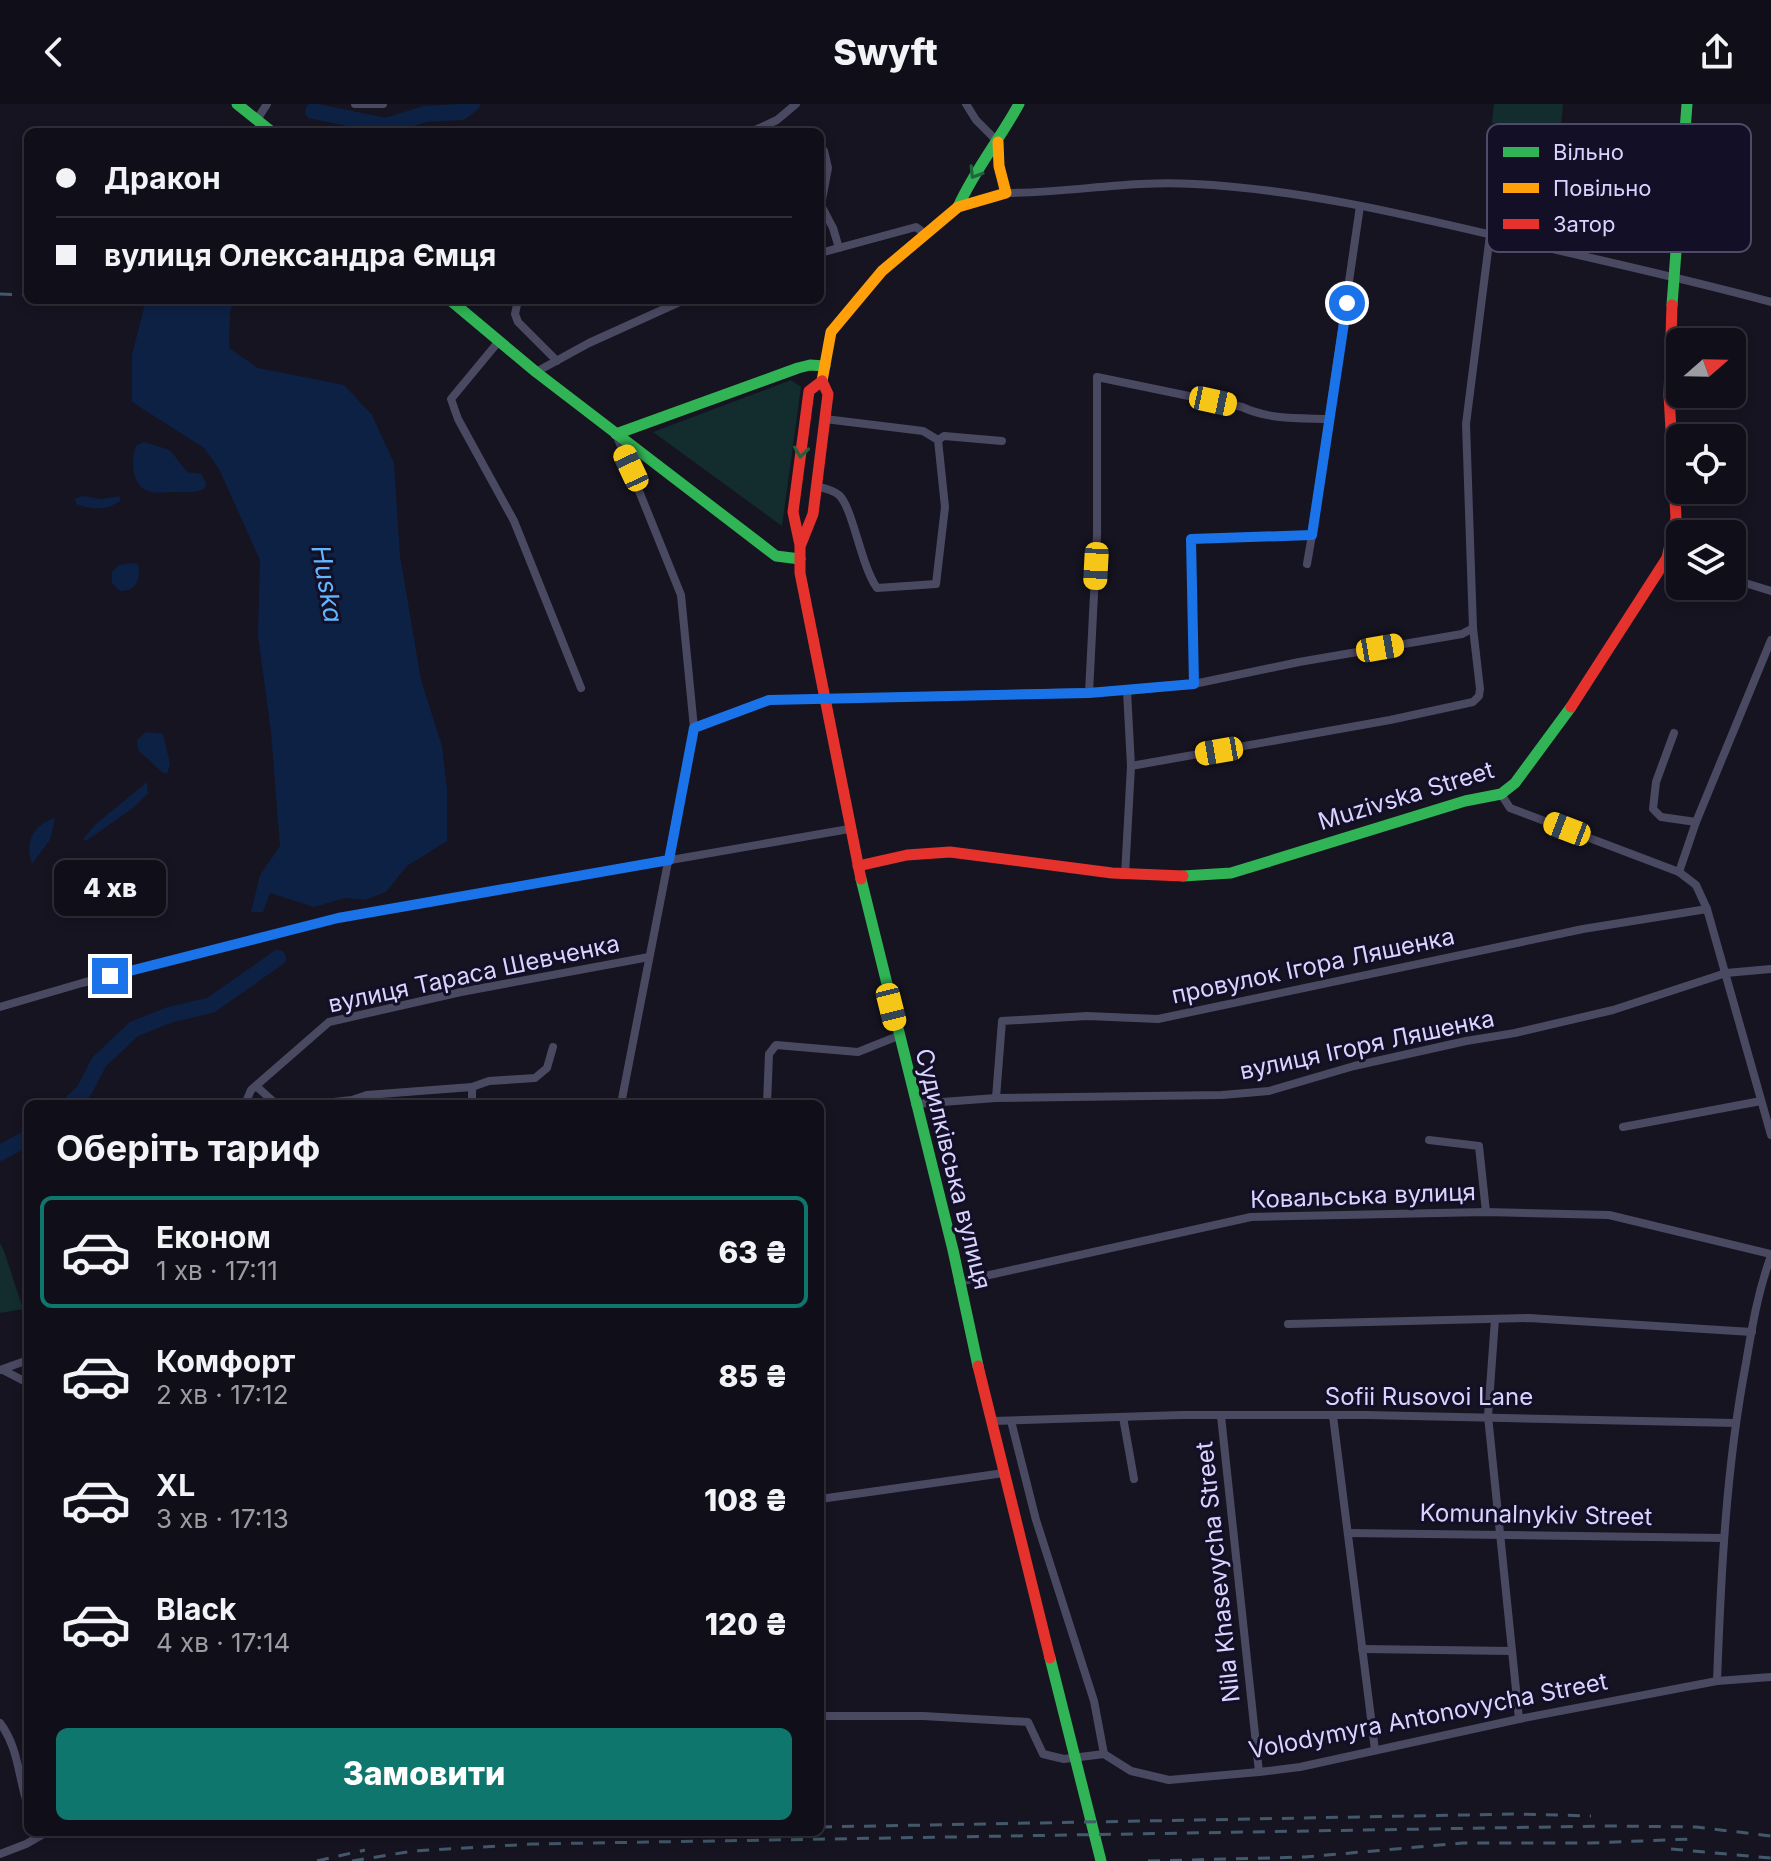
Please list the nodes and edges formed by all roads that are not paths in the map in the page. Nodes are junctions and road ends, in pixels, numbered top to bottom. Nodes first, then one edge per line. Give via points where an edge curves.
1 (237, 104) edge
2 (267, 104) edge
3 (355, 104) edge
4 (383, 104) edge
5 (796, 104) edge
6 (966, 104) edge
7 (1019, 104) edge
8 (1687, 104) edge
9 (258, 118) junction
10 (1686, 124) edge
11 (268, 128) edge
12 (760, 128) edge
13 (998, 142) junction
14 (824, 151) dead end
15 (824, 189) edge
16 (1006, 193) junction
17 (1360, 206) junction
18 (958, 207) junction
19 (824, 211) edge
20 (924, 233) junction
21 (1487, 234) edge
22 (839, 248) junction
23 (824, 252) edge
24 (1488, 252) edge
25 (1567, 252) edge
26 (1677, 252) edge
27 (1675, 276) junction
28 (1771, 302) edge
29 (455, 304) edge
30 (517, 304) edge
31 (675, 304) edge
32 (499, 341) junction
33 (557, 361) junction
34 (825, 366) junction
35 (536, 372) junction
36 (822, 381) junction
37 (825, 419) junction
38 (1330, 419) junction
39 (616, 434) junction
40 (938, 440) junction
41 (1002, 441) dead end
42 (816, 486) junction
43 (1676, 520) edge
44 (1312, 535) junction
45 (800, 545) junction
46 (800, 559) junction
47 (1666, 560) edge
48 (1307, 564) dead end
49 (1746, 583) edge
50 (1771, 591) edge
51 (1473, 628) junction
52 (1771, 640) edge
53 (1194, 684) junction
54 (581, 688) dead end
55 (1127, 691) junction
56 (1089, 693) junction
57 (823, 697) junction
58 (694, 728) junction
59 (1674, 733) dead end
60 (1131, 766) junction
61 (1501, 794) junction
62 (1696, 822) junction
63 (849, 829) junction
64 (669, 860) junction
65 (858, 866) junction
66 (1679, 872) junction
67 (1125, 875) junction
68 (1707, 909) junction
69 (649, 957) junction
70 (1771, 969) edge
71 (1726, 973) junction
72 (0, 1007) edge
73 (898, 1036) junction
74 (553, 1047) dead end
75 (256, 1086) junction
76 (472, 1087) junction
77 (996, 1098) junction
78 (368, 1099) edge
79 (247, 1100) edge
80 (272, 1100) edge
81 (472, 1100) edge
82 (622, 1100) edge
83 (767, 1100) edge
84 (1761, 1101) junction
85 (915, 1104) junction
86 (1623, 1127) dead end
87 (1771, 1135) edge
88 (1429, 1140) dead end
89 (1486, 1212) junction
90 (1771, 1255) edge
91 (958, 1282) junction
92 (1495, 1319) junction
93 (1288, 1324) dead end
94 (1752, 1332) junction
95 (24, 1362) edge
96 (2, 1370) edge
97 (24, 1381) edge
98 (1221, 1416) junction
99 (1333, 1416) junction
100 (1488, 1416) junction
101 (1123, 1417) junction
102 (992, 1421) junction
103 (1011, 1421) junction
104 (1735, 1423) junction
105 (1004, 1473) junction
106 (1134, 1479) dead end
107 (824, 1498) edge
108 (1348, 1533) junction
109 (1500, 1534) junction
110 (1723, 1538) junction
111 (1362, 1649) junction
112 (1512, 1651) junction
113 (1771, 1677) edge
114 (1717, 1681) junction
115 (824, 1716) edge
116 (1519, 1719) junction
117 (0, 1723) edge
118 (1375, 1750) junction
119 (1104, 1754) junction
120 (1259, 1772) junction
121 (24, 1794) edge
122 (40, 1836) edge
123 (0, 1854) edge
124 (1101, 1861) edge

1 - 9 main road
2 - 9 street
3 - 4 street
5 - 12 street
6 - 13 street
7 - 13 main road
8 - 10 main road, Muzivska Street
9 - 11 main road
13 - 16 main road
13 -> 18 main road
14 - 15 street
16 - 17 street via 1148,182 1263,190
16 - 18 main road
17 - 21 street
17 - 38 street
18 - 20 main road
19 - 22 street
20 - 22 street via 916,227
20 - 34 main road via 882,271 831,332
22 - 23 street
24 - 51 street via 1466,424
25 - 27 street
26 - 27 main road, Muzivska Street
27 - 28 street
27 - 43 main road, Muzivska Street via 1669,395
29 - 32 main road
30 - 33 street via 518,322
31 - 33 street
32 - 35 main road
32 - 54 street via 451,399 514,521
33 - 35 street
34 - 36 main road
34 - 39 main road via 777,375
35 - 39 main road
36 - 37 main road, Судилківська вулиця via 828,394
36 -> 45 main road, Судилківська вулиця via 809,391 793,512
37 - 40 street via 923,431
37 - 42 main road, Судилківська вулиця
38 - 44 street
38 - 56 street via 1278,418 1097,377
39 - 46 main road via 776,556
39 - 58 street via 681,595
40 - 41 street via 944,436
40 - 42 street via 945,507 936,584 877,588 844,502
42 - 45 main road, Судилківська вулиця via 813,514
44 - 48 street
44 - 53 street via 1191,539
45 - 46 main road, Судилківська вулиця
46 - 57 main road, Судилківська вулиця
47 - 61 main road, Muzivska Street via 1574,704
49 - 50 street
51 - 53 street
51 - 60 street via 1480,689 1473,702
52 - 62 street
53 - 55 street
55 - 56 street
55 - 60 street
56 - 57 street
57 - 58 street via 769,700
57 - 63 main road, Судилківська вулиця
58 - 64 street
59 - 62 street via 1654,790 1653,809 1661,817
60 - 67 street
61 - 66 street via 1510,808
61 - 67 main road, Muzivska Street via 1341,838 1249,870 1195,877
62 - 66 street
63 - 64 street
63 - 65 main road, Судилківська вулиця
64 - 69 street
64 - 72 street via 338,918
65 - 67 main road, Muzivska Street via 936,852
65 - 73 main road, Судилківська вулиця
66 - 68 street via 1696,885
68 - 71 street
68 - 77 street, провулок Ігора Ляшенка via 1583,929 1158,1019 1002,1021
69 - 75 street, вулиця Тараса Шевченка via 329,1022
69 - 82 street
70 - 71 street, вулиця Ігоря Ляшенка
71 - 77 street, вулиця Ігоря Ляшенка via 1613,1010 1354,1066 1269,1091
71 - 84 street
73 - 83 street via 858,1052 776,1045 769,1054
73 - 85 main road, Судилківська вулиця
74 - 76 street via 539,1076
75 - 79 street, вулиця Тараса Шевченка
75 - 80 street
76 - 78 street
76 - 81 street
77 - 85 street, вулиця Ігоря Ляшенка
84 - 86 street
84 - 87 street
85 - 91 main road, Судилківська вулиця
88 - 89 street via 1479,1146
89 - 90 street, Ковальська вулиця via 1609,1215
89 - 91 street, Ковальська вулиця via 1251,1217
90 - 94 street
91 - 102 main road, Судилківська вулиця
92 - 93 street
92 - 94 street
92 - 100 street
94 - 104 street
95 - 96 street
96 - 97 street
98 - 99 street, Sofii Rusovoi Lane
98 - 101 street, Sofii Rusovoi Lane
98 - 120 street, Nila Khasevycha Street
99 - 100 street, Sofii Rusovoi Lane
99 - 108 street
100 - 104 street, Sofii Rusovoi Lane
100 - 109 street
101 - 103 street, Sofii Rusovoi Lane
101 - 106 street
102 - 103 street, Sofii Rusovoi Lane
102 - 105 main road, Судилківська вулиця
103 - 119 street via 1036,1520 1094,1701
104 - 110 street
105 - 107 street
105 - 124 main road, Судилківська вулиця
108 - 109 street, Komunalnykiv Street
108 - 111 street
109 - 110 street, Komunalnykiv Street
109 - 112 street
110 - 114 street
111 - 112 street
111 - 118 street
112 - 116 street
113 - 114 street, Volodymyra Antonovycha Street
114 - 116 street, Volodymyra Antonovycha Street
115 - 119 street via 1028,1722 1043,1754 1064,1759
116 - 118 street, Volodymyra Antonovycha Street
117 - 121 street via 15,1750
118 - 120 street, Volodymyra Antonovycha Street
119 - 120 street, Volodymyra Antonovycha Street via 1131,1771 1169,1780
122 - 123 street

